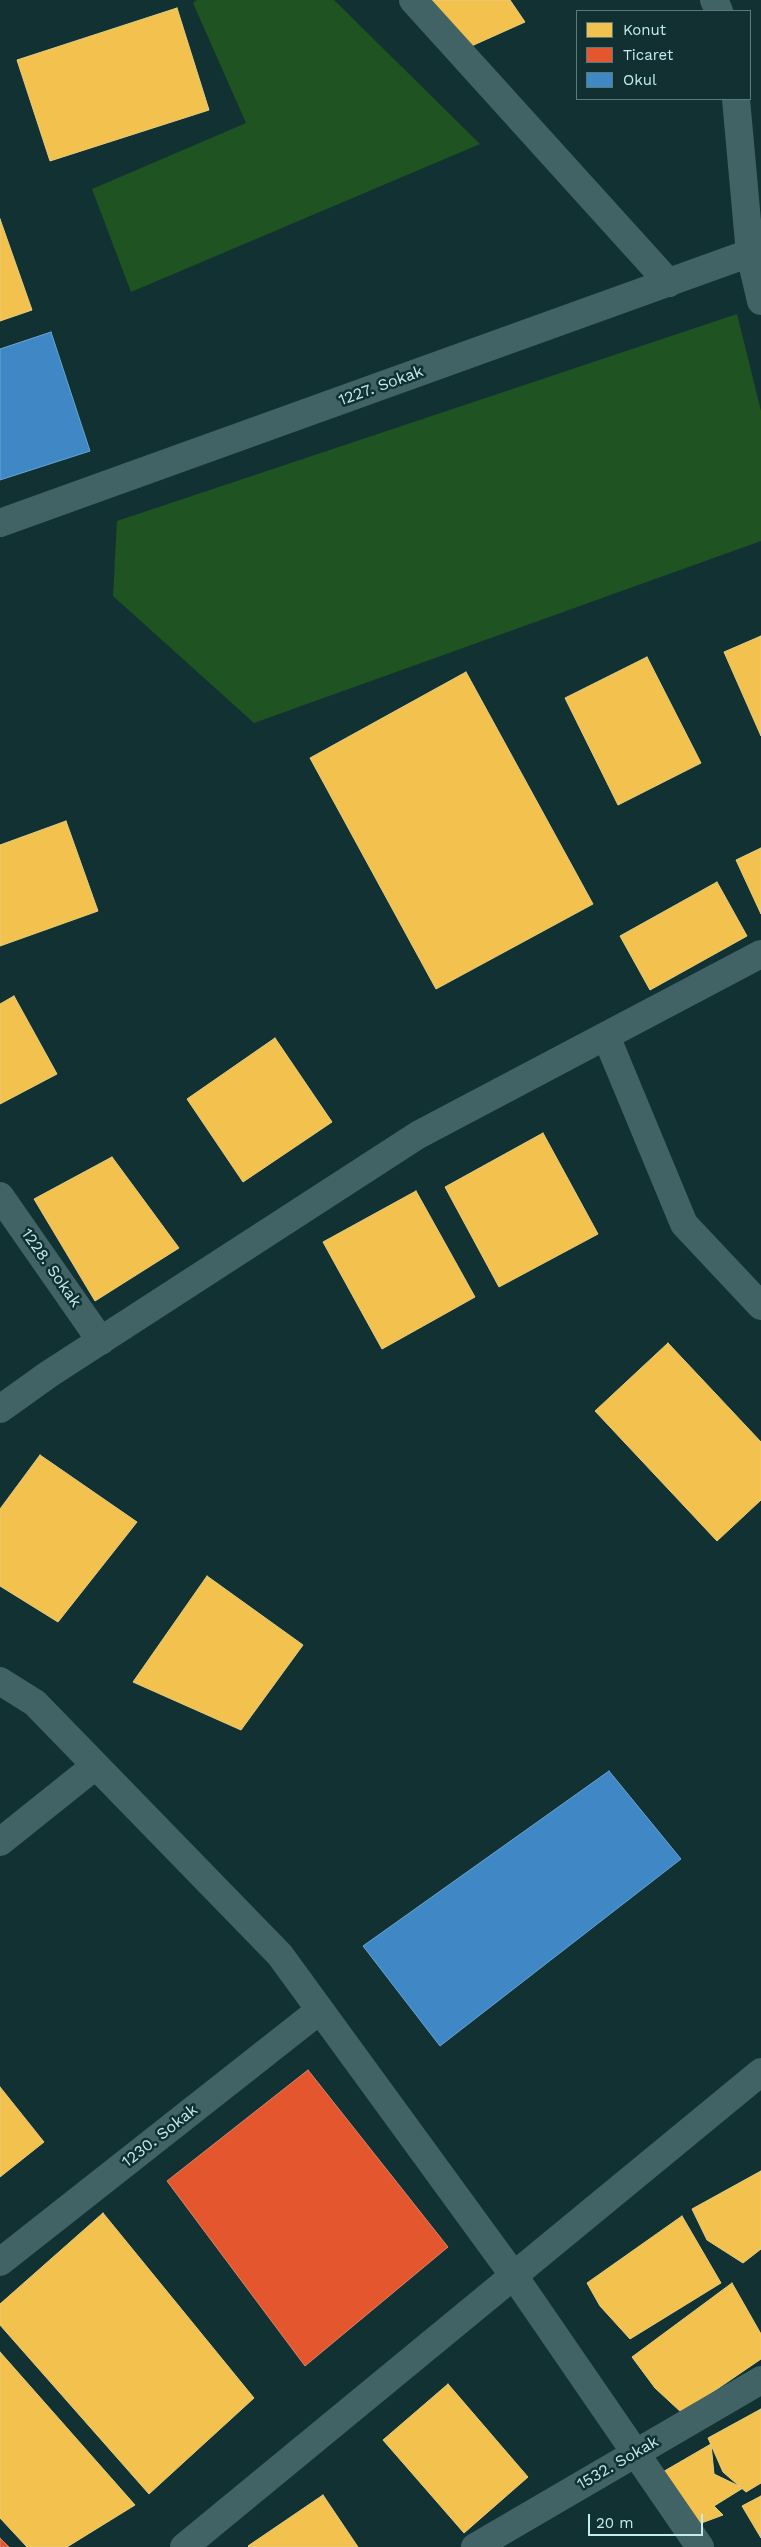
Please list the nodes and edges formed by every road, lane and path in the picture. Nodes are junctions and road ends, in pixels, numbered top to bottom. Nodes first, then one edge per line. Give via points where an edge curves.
1 (412, 0) edge
2 (736, 100) edge
3 (756, 252) edge
4 (669, 283) junction
5 (761, 301) edge
6 (0, 523) edge
7 (761, 954) edge
8 (606, 1036) junction
9 (0, 1196) edge
10 (761, 1306) edge
11 (101, 1341) junction
12 (0, 1409) edge
13 (0, 1681) edge
14 (96, 1766) junction
15 (0, 1842) edge
16 (320, 2010) junction
17 (761, 2072) edge
18 (0, 2262) edge
19 (514, 2276) junction
20 (761, 2380) edge
21 (635, 2453) junction
22 (184, 2547) edge
23 (475, 2547) edge
24 (700, 2547) edge

1 - 4 street
2 - 3 street
3 - 4 street, 1227. Sokak
3 - 5 street
4 - 6 street, 1227. Sokak
7 - 8 street
8 - 10 street via 684,1224
8 - 11 street via 418,1135
9 - 11 street, 1228. Sokak
11 - 12 street
13 - 14 street via 35,1703
14 - 15 street
14 - 16 street via 280,1955
16 - 18 street, 1230. Sokak
16 - 19 street
17 - 19 street
19 - 21 street
19 - 22 street
20 - 21 street, 1532. Sokak
21 - 23 street, 1532. Sokak
21 - 24 street

